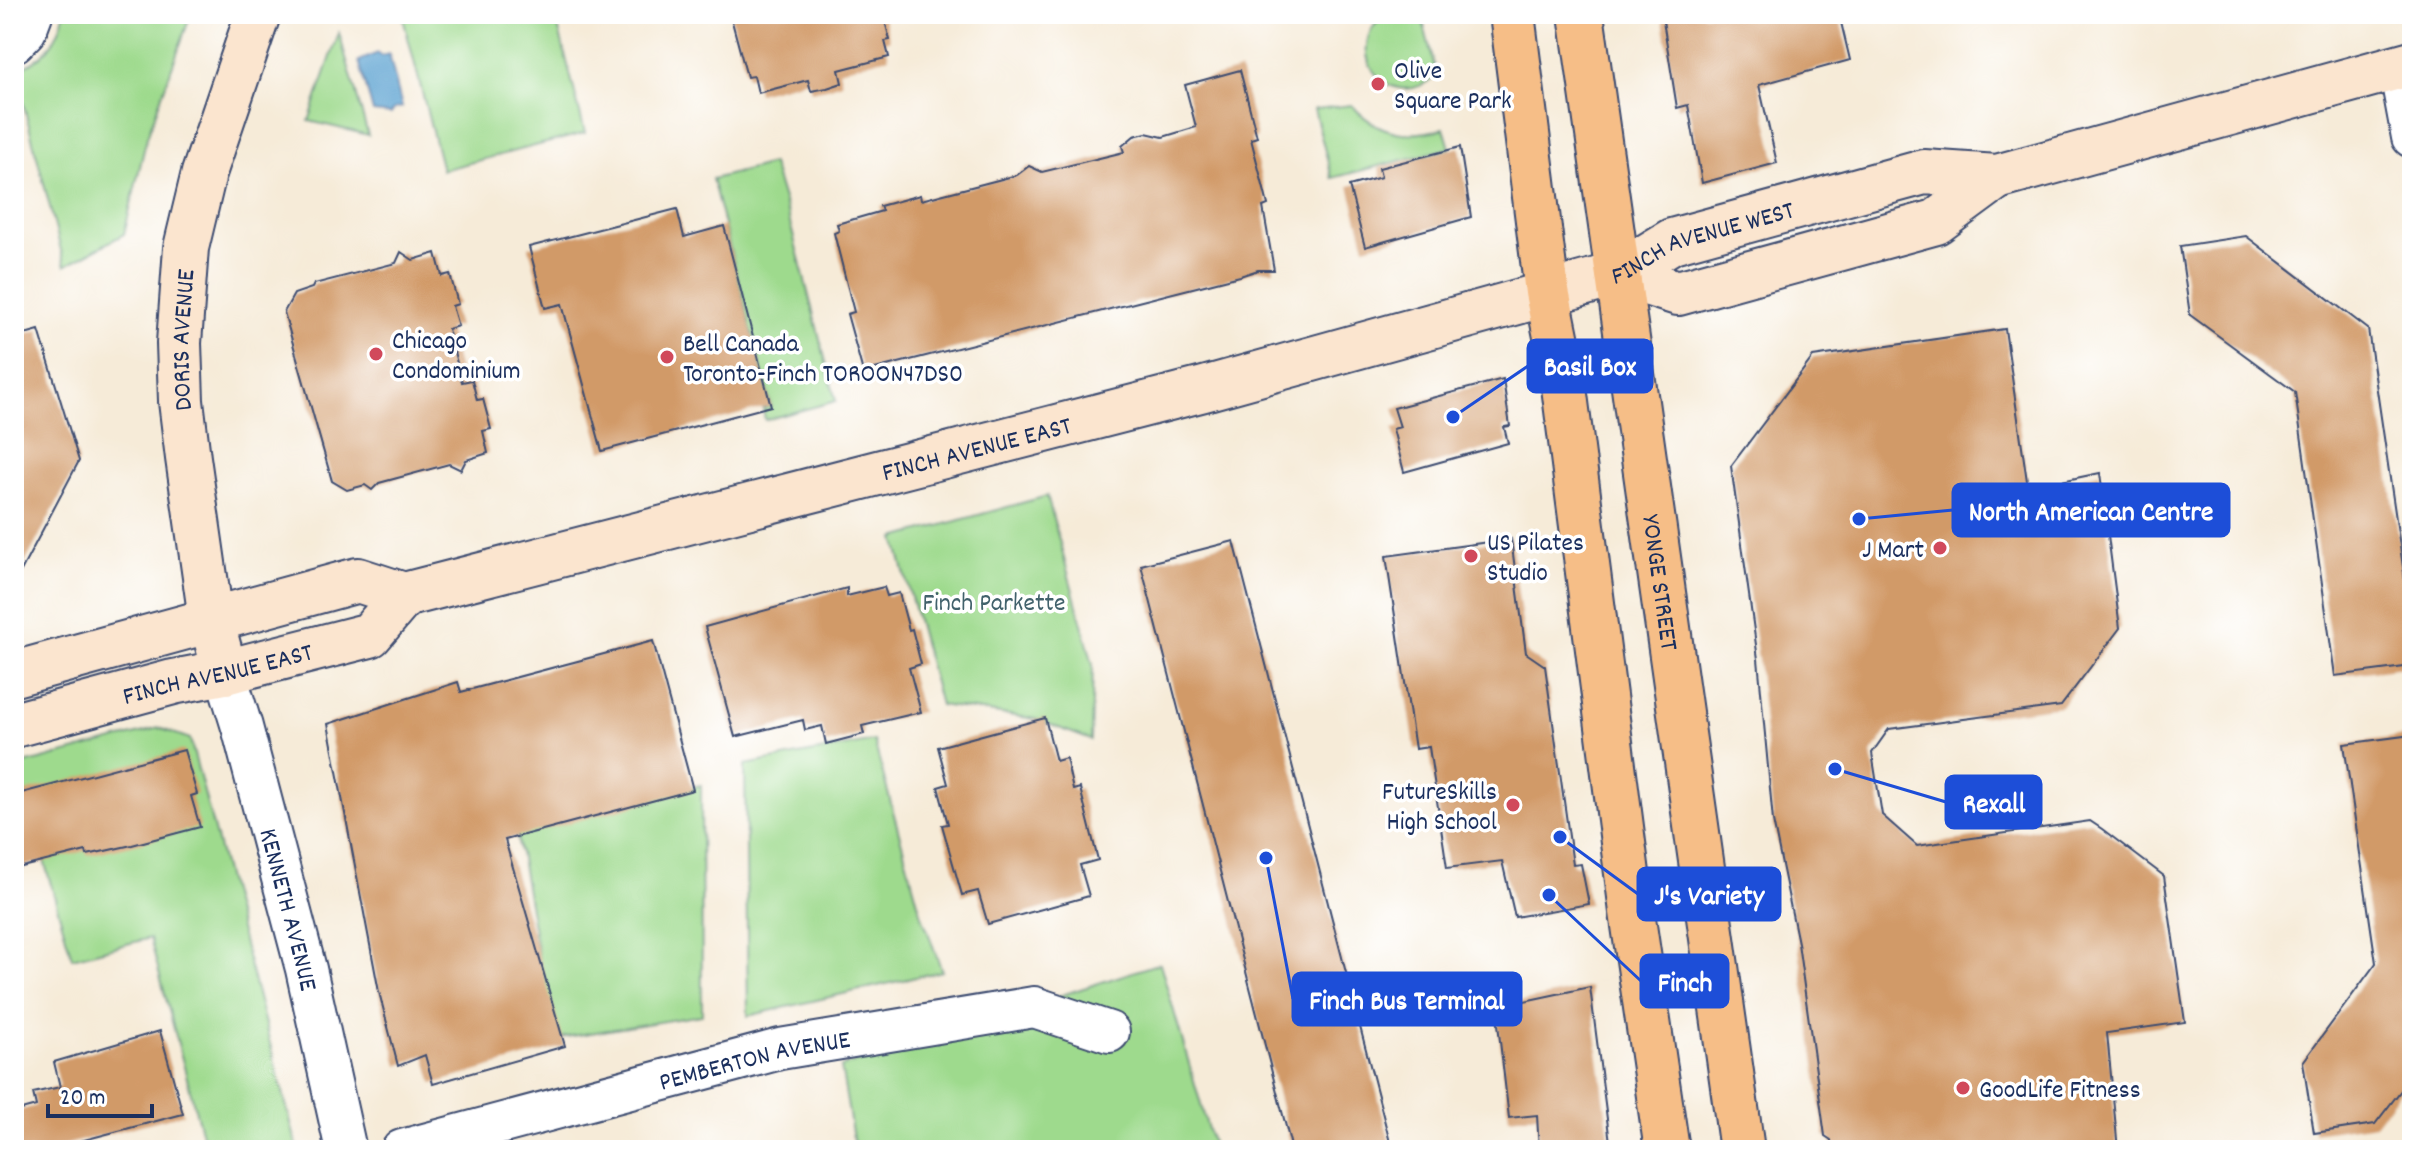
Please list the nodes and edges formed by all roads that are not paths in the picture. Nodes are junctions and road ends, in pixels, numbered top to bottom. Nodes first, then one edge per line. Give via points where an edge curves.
1 (258, 14) edge
2 (1512, 14) edge
3 (1581, 14) edge
4 (2406, 65) edge
5 (2412, 137) edge
6 (1618, 274) junction
7 (1547, 292) junction
8 (404, 595) junction
9 (211, 619) junction
10 (225, 672) junction
11 (14, 674) edge
12 (14, 725) edge
13 (1109, 1032) dead end
14 (346, 1150) edge
15 (402, 1150) edge
16 (1667, 1150) edge
17 (1742, 1150) edge

1 - 9 main road, DORIS AVENUE via 204,173 186,248 181,401
2 - 7 main road
3 - 6 main road, YONGE STREET
4 - 5 street
4 - 6 main road, FINCH AVENUE WEST via 1997,177 1924,172 1672,241
6 - 7 main road, FINCH AVENUE WEST
6 - 17 main road, YONGE STREET
7 - 8 main road, FINCH AVENUE EAST via 1190,393
7 - 16 main road via 1560,356
8 - 9 main road, FINCH AVENUE EAST via 358,580
8 - 10 main road, FINCH AVENUE EAST via 370,635
9 - 10 main road, DORIS AVENUE
9 - 11 main road, FINCH AVENUE EAST
10 - 12 main road, FINCH AVENUE EAST
10 - 14 street, KENNETH AVENUE via 306,969
13 - 15 street, PEMBERTON AVENUE via 1034,1007 780,1049

